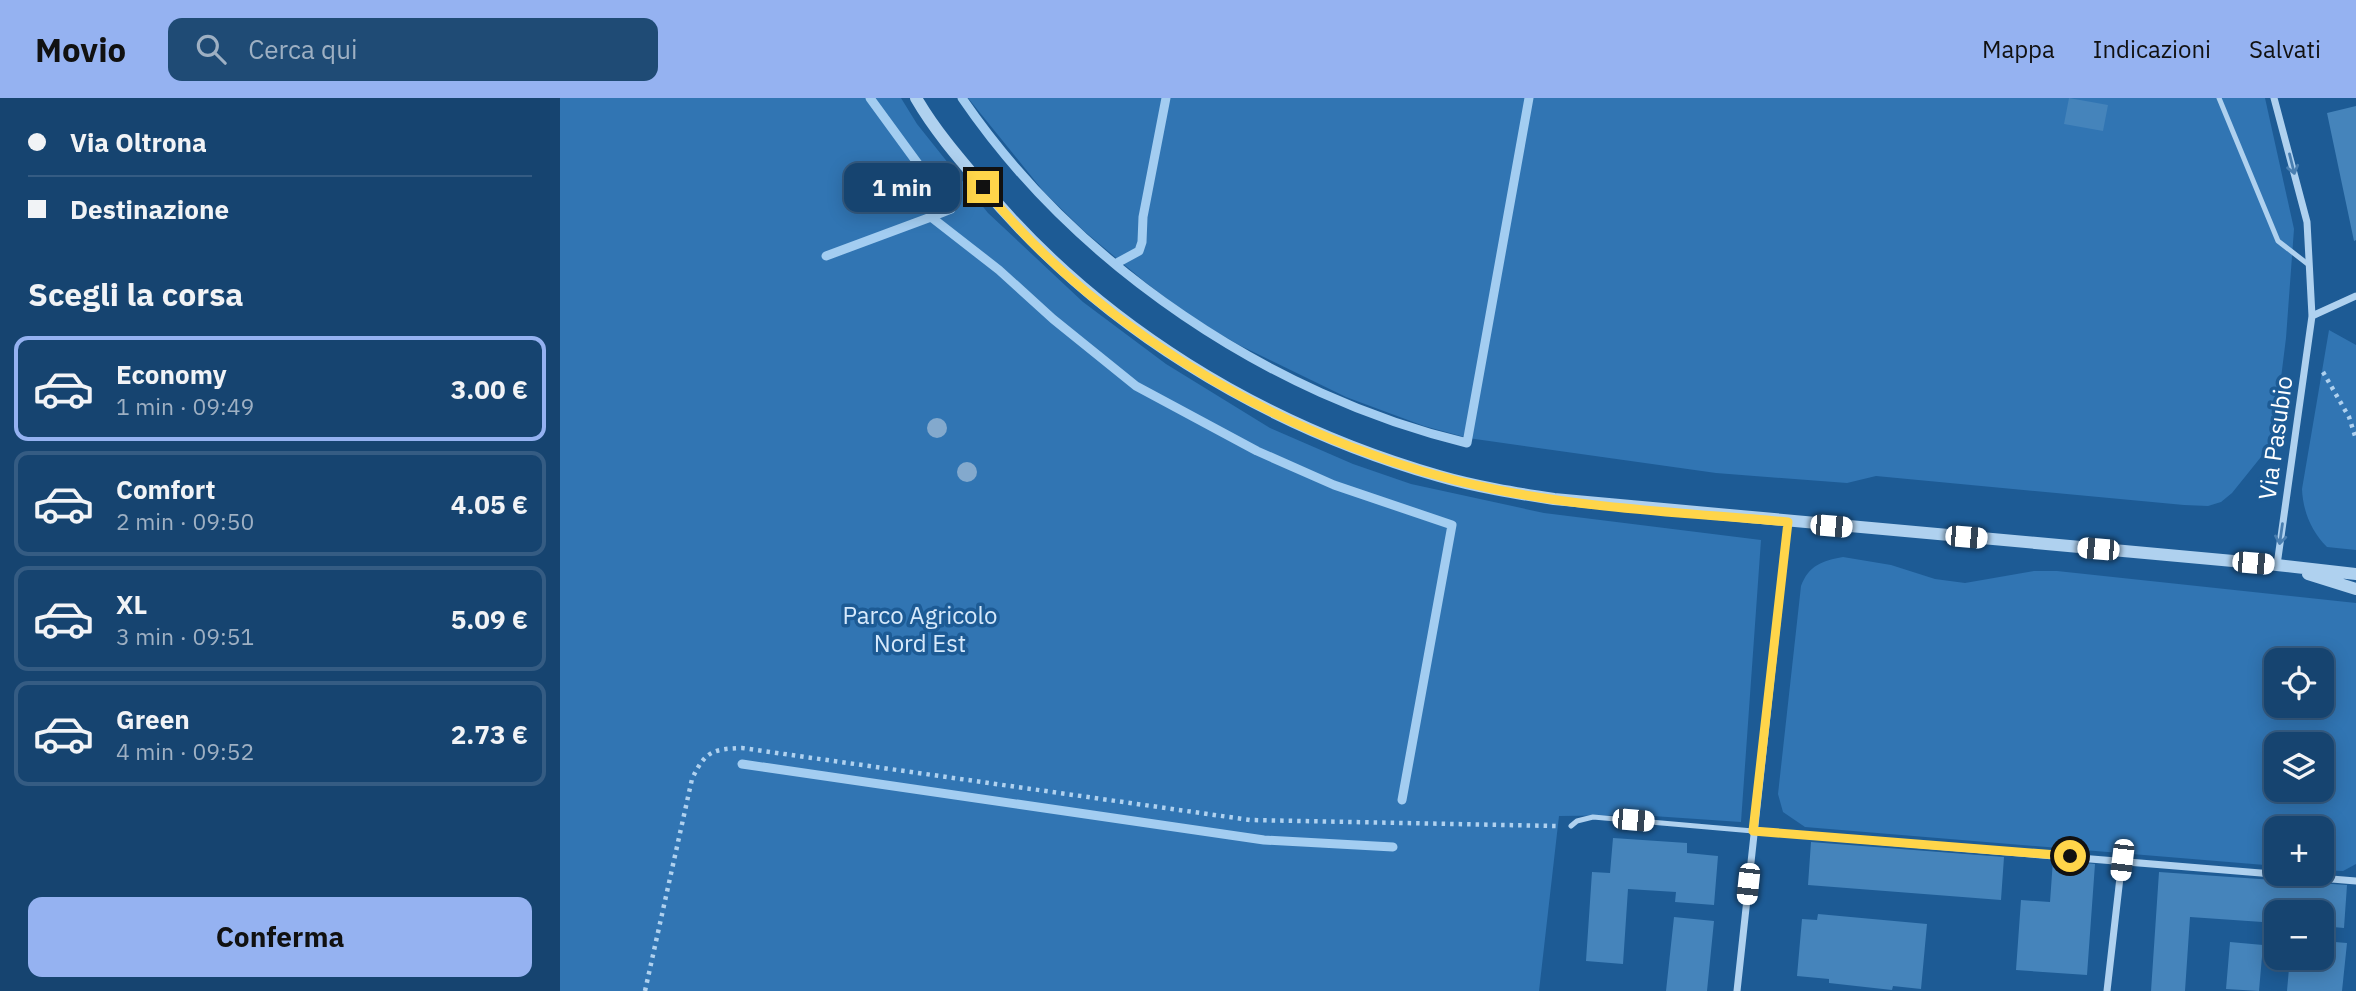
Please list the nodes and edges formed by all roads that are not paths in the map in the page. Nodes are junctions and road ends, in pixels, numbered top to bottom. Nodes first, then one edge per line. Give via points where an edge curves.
1 (916, 98) edge
2 (2219, 98) edge
3 (2274, 98) edge
4 (2309, 265) junction
5 (2356, 296) edge
6 (2312, 316) junction
7 (1788, 522) junction
8 (2277, 565) junction
9 (2356, 574) edge
10 (2356, 589) edge
11 (1571, 826) road end
12 (1753, 831) junction
13 (2122, 860) junction
14 (2356, 881) edge
15 (1737, 991) edge
16 (2107, 991) edge

1 - 7 street via 996,203 1090,294 1167,353 1280,415 1410,467 1493,489
2 - 4 lane via 2278,241
3 -> 4 street, Via Pasubio via 2306,222
4 - 6 street, Via Pasubio
5 - 6 street
6 -> 8 street, Via Pasubio
7 - 8 street
7 - 12 street
8 - 9 street
8 - 10 street
11 - 12 lane via 1593,817
12 - 13 street
12 - 15 street
13 - 14 street
13 - 16 street

